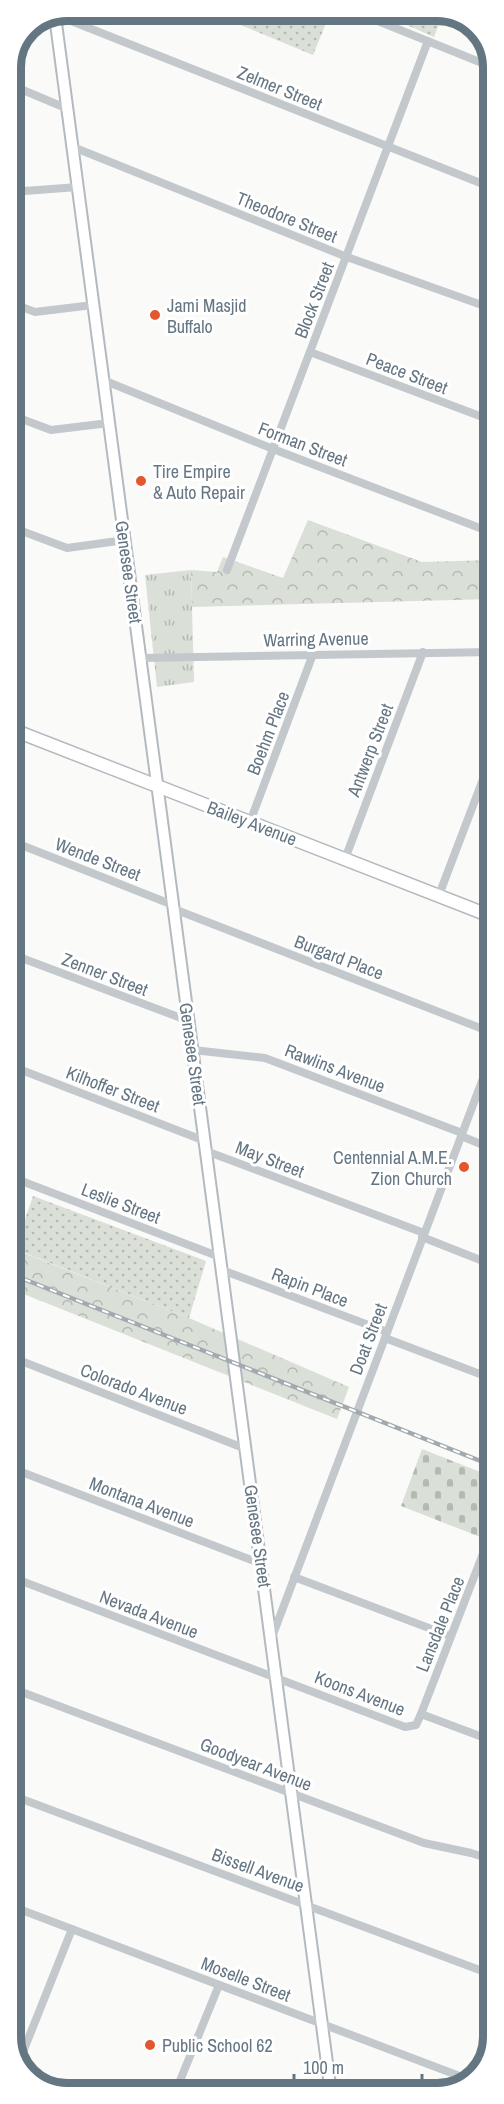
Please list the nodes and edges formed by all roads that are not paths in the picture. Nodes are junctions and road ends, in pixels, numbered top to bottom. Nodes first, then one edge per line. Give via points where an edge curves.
1 (70, 21) edge
2 (378, 21) edge
3 (56, 23) edge
4 (428, 41) junction
5 (483, 63) edge
6 (21, 90) edge
7 (68, 109) junction
8 (73, 147) junction
9 (387, 147) junction
10 (483, 184) edge
11 (78, 187) junction
12 (21, 191) edge
13 (347, 257) junction
14 (483, 305) edge
15 (93, 306) junction
16 (21, 307) edge
17 (310, 352) junction
18 (104, 380) junction
19 (483, 417) edge
20 (21, 420) edge
21 (109, 423) junction
22 (273, 449) junction
23 (483, 529) edge
24 (21, 532) edge
25 (125, 540) junction
26 (227, 570) dead end
27 (423, 652) junction
28 (483, 652) edge
29 (313, 654) junction
30 (141, 658) junction
31 (21, 733) edge
32 (483, 779) edge
33 (158, 786) junction
34 (250, 822) junction
35 (21, 845) edge
36 (345, 859) junction
37 (439, 896) junction
38 (174, 907) junction
39 (483, 913) edge
40 (21, 958) edge
41 (189, 1022) junction
42 (483, 1029) edge
43 (193, 1050) junction
44 (21, 1070) edge
45 (483, 1078) edge
46 (461, 1135) junction
47 (483, 1145) edge
48 (206, 1146) junction
49 (21, 1181) edge
50 (423, 1235) junction
51 (220, 1257) junction
52 (483, 1261) edge
53 (222, 1270) junction
54 (386, 1335) junction
55 (21, 1361) edge
56 (483, 1375) edge
57 (246, 1449) junction
58 (21, 1472) edge
59 (483, 1554) edge
60 (262, 1564) junction
61 (294, 1577) junction
62 (21, 1581) edge
63 (450, 1636) junction
64 (272, 1637) junction
65 (276, 1677) junction
66 (21, 1692) edge
67 (421, 1714) junction
68 (483, 1737) edge
69 (291, 1793) junction
70 (21, 1799) edge
71 (483, 1857) edge
72 (306, 1904) junction
73 (21, 1910) edge
74 (72, 1929) junction
75 (483, 1971) edge
76 (219, 1985) junction
77 (322, 2024) junction
78 (24, 2050) edge
79 (461, 2076) edge
80 (179, 2083) edge
81 (330, 2083) edge

1 - 9 street, Zelmer Street
2 - 4 street
3 - 7 main road, Genesee Street
4 - 5 street
4 - 9 street, Block Street
6 - 7 street
7 - 8 main road, Genesee Street
8 - 11 main road, Genesee Street
8 - 13 street, Theodore Street
9 - 10 street, Zelmer Street
9 - 13 street, Block Street
11 - 12 street
11 - 15 main road, Genesee Street
13 - 14 street, Theodore Street
13 - 17 street, Block Street
15 - 16 street via 35,312
15 - 18 main road, Genesee Street
17 - 19 street, Peace Street
17 - 22 street, Block Street
18 - 21 main road, Genesee Street
18 - 22 street, Forman Street
20 - 21 street via 51,430
21 - 25 main road, Genesee Street
22 - 23 street, Forman Street
22 - 26 street, Block Street
24 - 25 street via 67,548
25 - 30 main road, Genesee Street
27 - 28 street, Warring Avenue
27 - 29 street, Warring Avenue
27 - 36 street, Antwerp Street
29 - 30 street, Warring Avenue
29 - 34 street, Boehm Place
30 - 33 main road, Genesee Street
31 - 33 main road, Bailey Avenue
32 - 37 street
33 - 34 main road, Bailey Avenue
33 - 38 main road, Genesee Street
34 - 36 main road, Bailey Avenue
35 - 38 street, Wende Street
36 - 37 main road, Bailey Avenue
37 - 39 main road, Bailey Avenue
38 - 41 main road, Genesee Street
38 - 42 street, Burgard Place
40 - 41 street, Zenner Street
41 - 43 main road, Genesee Street
43 - 46 street, Rawlins Avenue via 265,1058
43 - 48 main road, Genesee Street
44 - 48 street, Kilhoffer Street
45 - 46 street, Doat Street
46 - 47 street, Rawlins Avenue
46 - 50 street, Doat Street
48 - 50 street, May Street
48 - 51 main road, Genesee Street
49 - 51 street, Leslie Street
50 - 52 street, May Street
50 - 54 street, Doat Street
51 - 53 main road, Genesee Street
53 - 54 street, Rapin Place
53 - 57 main road, Genesee Street
54 - 56 street, Rapin Place
54 - 61 street, Doat Street
55 - 57 street, Colorado Avenue
57 - 60 main road, Genesee Street
58 - 60 street, Montana Avenue
59 - 63 street, Lansdale Place
60 - 64 main road, Genesee Street
61 - 63 street
61 - 64 street, Doat Street
62 - 65 street, Nevada Avenue
63 - 67 street, Lansdale Place
64 - 65 main road, Genesee Street
65 - 67 street, Koons Avenue via 408,1728 416,1725
65 - 69 main road, Genesee Street
66 - 69 street, Goodyear Avenue
67 - 68 street, Koons Avenue
69 - 71 street, Goodyear Avenue via 424,1843
69 - 72 main road, Genesee Street
70 - 72 street, Bissell Avenue
72 - 75 street, Bissell Avenue
72 - 77 main road, Genesee Street
73 - 74 street, Moselle Street
74 - 76 street, Moselle Street
74 - 78 street
76 - 77 street, Moselle Street
76 - 80 street
77 - 79 street, Moselle Street
77 - 81 main road, Genesee Street

